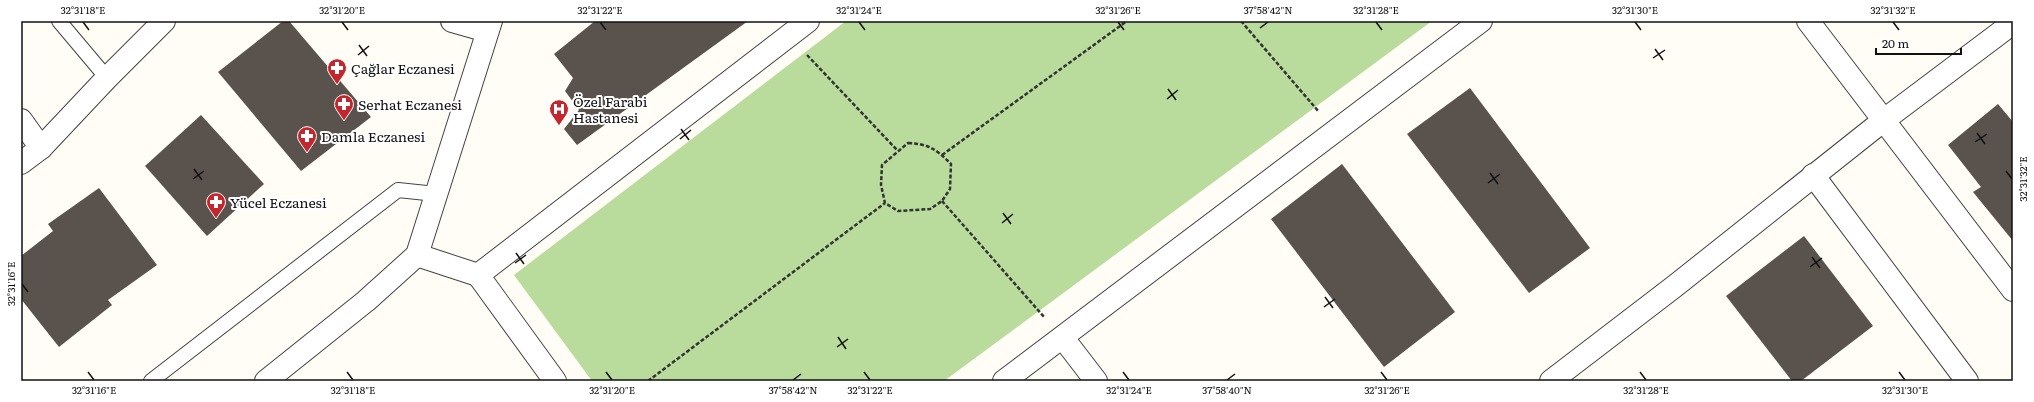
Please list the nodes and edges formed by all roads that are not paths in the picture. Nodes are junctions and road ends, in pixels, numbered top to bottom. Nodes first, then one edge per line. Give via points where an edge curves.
1 (59, 21) edge
2 (164, 21) edge
3 (452, 21) edge
4 (808, 21) edge
5 (1481, 21) edge
6 (1808, 21) edge
7 (2013, 23) edge
8 (489, 26) edge
9 (107, 78) junction
10 (21, 120) edge
11 (1884, 120) junction
12 (41, 148) junction
13 (21, 163) edge
14 (1813, 175) junction
15 (436, 194) junction
16 (417, 255) junction
17 (478, 275) junction
18 (2013, 290) edge
19 (1063, 338) junction
20 (151, 381) edge
21 (266, 381) edge
22 (555, 381) edge
23 (1004, 381) edge
24 (1096, 381) edge
25 (1551, 381) edge
26 (1967, 381) edge

1 - 9 lane
2 - 9 street
3 - 8 street
4 - 17 street
5 - 19 street
6 - 11 street
7 - 11 street
8 - 15 street
9 - 12 street
10 - 12 street
11 - 14 street
11 - 18 street
12 - 13 street
14 - 25 street
14 - 26 street
15 - 16 street
15 - 20 lane via 398,190
16 - 17 street
16 - 21 street via 366,301
17 - 22 street
19 - 23 street
19 - 24 street

